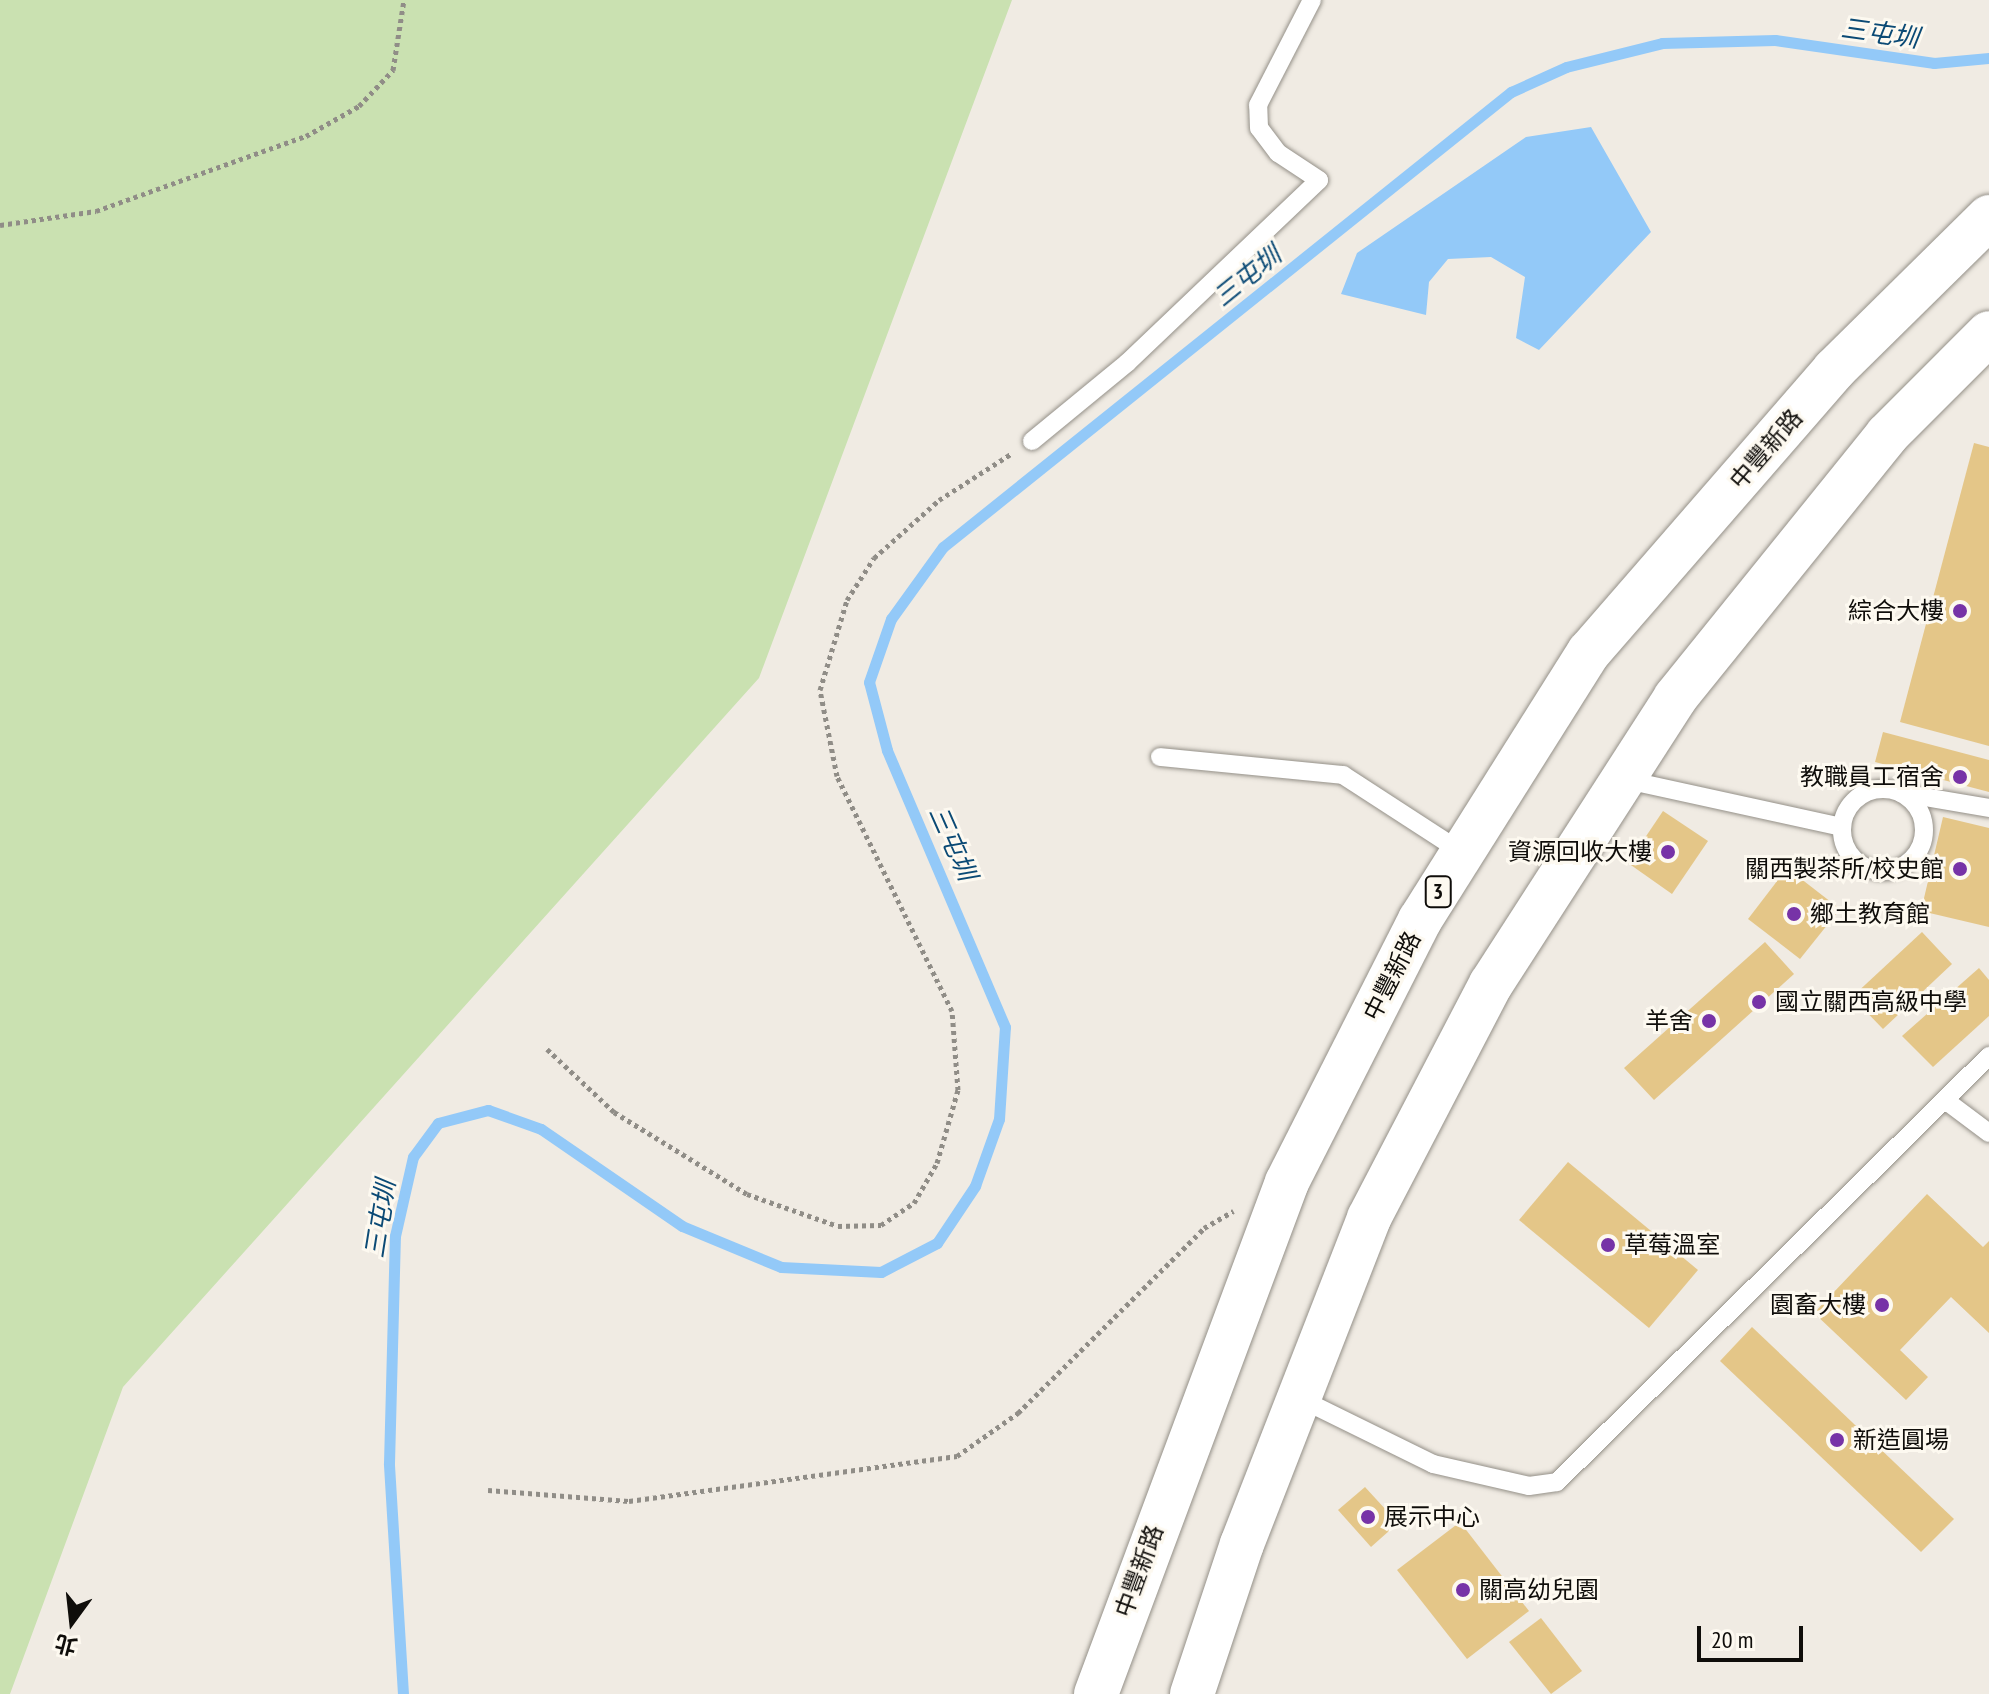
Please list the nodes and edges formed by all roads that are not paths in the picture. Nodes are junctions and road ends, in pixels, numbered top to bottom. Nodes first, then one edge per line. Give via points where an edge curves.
1 (1312, 0) edge
2 (1989, 217) edge
3 (1989, 333) edge
4 (1032, 441) road end
5 (1160, 757) dead end
6 (1622, 779) junction
7 (1901, 793) junction
8 (1989, 808) edge
9 (1842, 827) junction
10 (1463, 853) junction
11 (1989, 1056) edge
12 (1945, 1100) junction
13 (1989, 1133) edge
14 (1299, 1398) junction
15 (1096, 1694) edge
16 (1192, 1694) edge

1 - 4 lane via 1288,60 1258,105 1259,128 1278,153 1319,180 1127,363
2 - 10 main road, 中豐新路 / 3 via 1834,370 1589,652
3 - 6 main road via 1887,435 1675,698
5 - 10 lane via 1343,775
6 - 9 lane
6 - 14 main road via 1477,1011 1369,1218
7 - 8 lane
7 - 9 lane via 1862,794
7 - 9 lane via 1920,811 1925,837 1899,869 1858,864
10 - 15 main road, 中豐新路 / 3 via 1420,920 1287,1182
11 - 12 lane
12 - 13 lane
12 - 14 lane via 1557,1482 1529,1486 1433,1464
14 - 16 main road

